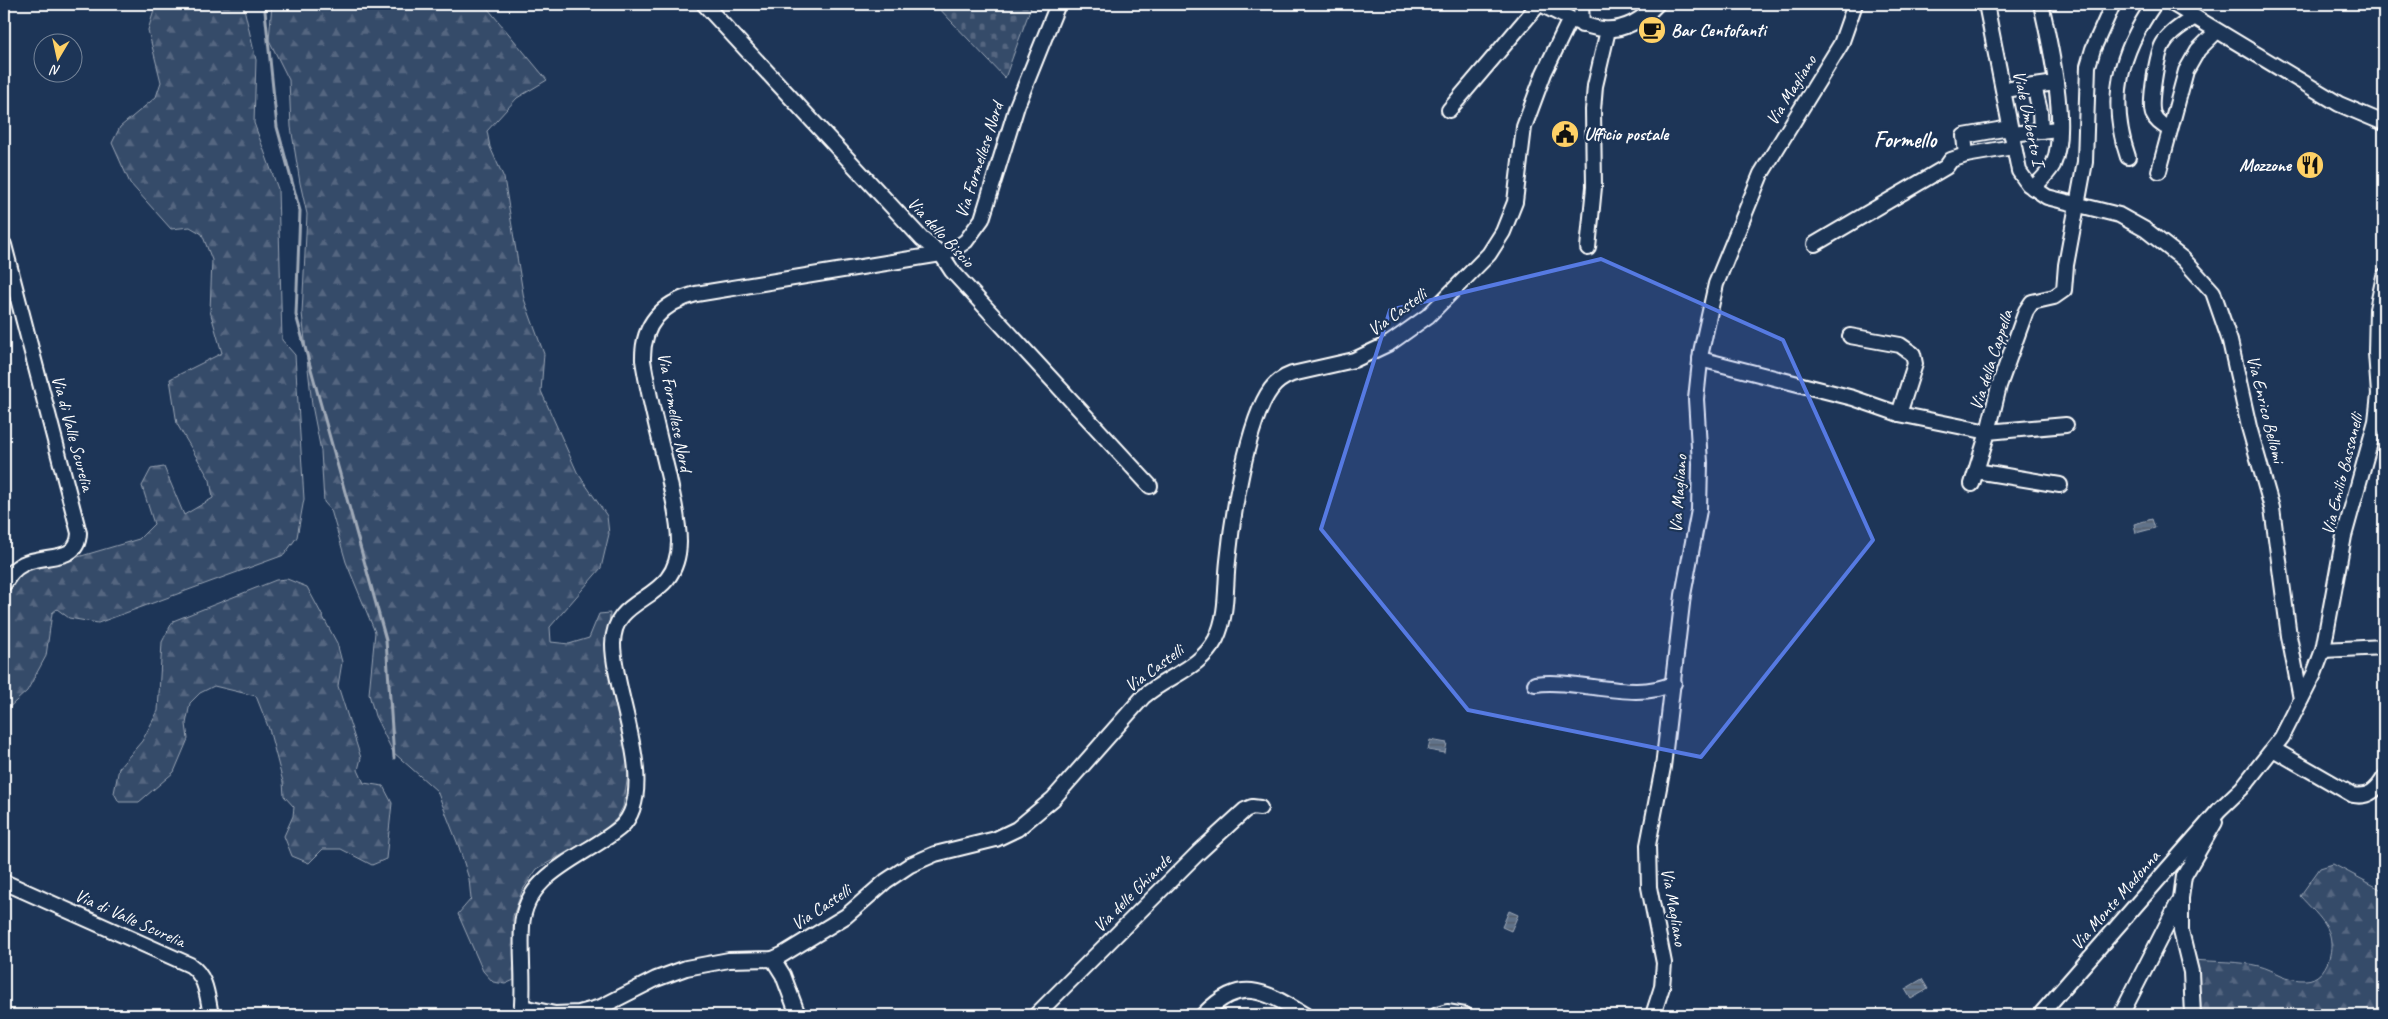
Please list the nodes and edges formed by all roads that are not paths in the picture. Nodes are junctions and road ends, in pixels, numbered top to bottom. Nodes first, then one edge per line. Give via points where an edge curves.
1 (704, 4) edge
2 (1058, 4) edge
3 (1540, 4) edge
4 (1581, 4) edge
5 (1657, 4) edge
6 (1855, 4) edge
7 (1986, 4) edge
8 (2041, 4) edge
9 (2113, 4) edge
10 (2154, 4) edge
11 (2173, 4) edge
12 (2193, 18) junction
13 (1576, 22) junction
14 (1608, 30) junction
15 (2217, 32) junction
16 (2056, 83) junction
17 (2034, 86) junction
18 (2004, 90) junction
19 (1449, 110) dead end
20 (2384, 123) edge
21 (2058, 129) junction
22 (2170, 129) junction
23 (2041, 131) junction
24 (2011, 136) junction
25 (1966, 155) junction
26 (2128, 157) dead end
27 (2160, 171) dead end
28 (2033, 188) junction
29 (2077, 206) junction
30 (1815, 244) dead end
31 (4, 245) edge
32 (1588, 248) dead end
33 (941, 254) junction
34 (2384, 276) edge
35 (1850, 336) dead end
36 (1700, 359) junction
37 (1899, 414) junction
38 (2066, 425) dead end
39 (1988, 432) junction
40 (2060, 485) dead end
41 (1150, 486) dead end
42 (4, 584) edge
43 (2384, 647) edge
44 (2323, 650) junction
45 (1674, 683) junction
46 (1535, 684) dead end
47 (2301, 699) junction
48 (2273, 749) junction
49 (2384, 778) edge
50 (1260, 808) dead end
51 (2219, 810) junction
52 (4, 882) edge
53 (2181, 898) junction
54 (773, 959) junction
55 (521, 1011) edge
56 (211, 1015) edge
57 (798, 1015) edge
58 (1036, 1015) edge
59 (1203, 1015) edge
60 (1305, 1015) edge
61 (1437, 1015) edge
62 (1465, 1015) edge
63 (1653, 1015) edge
64 (2040, 1015) edge
65 (2121, 1015) edge
66 (2193, 1015) edge

1 - 33 street, Via dello Biscio via 922,239
2 - 33 street, Via Formellese Nord via 1017,106 982,220 966,241
3 - 13 street
3 - 19 street
4 - 13 street
5 - 14 street via 1642,20
6 - 36 street, Via Magliano via 1841,44 1761,174 1716,284
7 - 18 street, Viale Umberto I
8 - 16 street
9 - 29 street via 2088,66 2086,146
10 - 26 street via 2131,41 2122,71 2118,120
11 - 12 street
12 - 15 street
12 - 22 street via 2166,40 2158,62 2152,110 2159,122
13 - 14 street
13 - 54 street, Via Castelli via 1544,73 1524,127 1515,202 1503,232 1489,254 1437,307 1398,338 1361,358 1287,376 1268,394 1257,418 1242,474 1230,546 1224,617 1217,637 1206,652 1184,672 1143,697 1053,799 1017,829 996,839 935,854 910,865 846,916
14 - 32 street via 1595,86 1594,187
15 - 20 street via 2340,104
15 - 22 street via 2189,64
16 - 17 street
16 - 21 street
17 - 18 street
17 - 23 street
18 - 24 street, Viale Umberto I
21 - 23 street
21 - 28 street via 2052,165
22 - 27 street
23 - 24 street
24 - 25 street
24 - 25 street via 1964,136
24 - 28 street, Viale Umberto I via 2018,171
25 - 30 street via 1951,160 1946,167
28 - 29 street, Viale Umberto I via 2047,197
29 - 39 street, Via della Cappella via 2064,290 2054,298 2034,301 2029,306 1999,386
29 - 47 street, Via Enrico Bellomi via 2119,215 2146,230 2190,266 2217,299 2272,508
31 - 42 street, Via di Valle Scurelia via 79,537 72,552 23,564
33 - 41 street, Via dello Biscio via 956,275
33 - 55 street, Via Formellese Nord via 701,293 663,308 653,320 645,337 644,360 676,514 679,549 669,578 623,614 614,634 614,654 637,771 636,800 621,827 546,878 532,894 524,911 522,928 524,980
34 - 44 street, Via Emilio Bassanelli via 2377,309 2376,421 2344,536
35 - 37 street via 1900,345 1913,354 1915,364
36 - 37 street, Via della Cappella via 1852,398
36 - 45 street, Via Magliano via 1696,399 1700,501 1684,589
37 - 39 street, Via della Cappella
38 - 39 street, Via della Cappella
39 - 40 street, Via della Cappella via 1974,478
43 - 44 street
44 - 47 street, Via Emilio Bassanelli
45 - 46 street via 1646,690 1563,682
45 - 63 street, Via Magliano via 1647,855 1649,887 1664,963 1662,987
47 - 48 street, Via Emilio Bassanelli via 2286,731
48 - 49 street via 2353,795 2363,796 2372,792
48 - 51 street, Via Monte Madonna via 2242,788
50 - 58 street, Via delle Ghiande via 1245,810 1198,853
51 - 53 street via 2211,831 2184,876
51 - 64 street, Via Monte Madonna
52 - 56 street, Via di Valle Scurelia via 190,965 204,982
53 - 65 street
53 - 66 street via 2181,931 2191,972
54 - 55 street, Via Castelli via 729,960 686,968 579,1013
54 - 57 street via 783,975
59 - 60 street via 1223,996 1242,990 1270,997
61 - 62 street via 1447,1012

